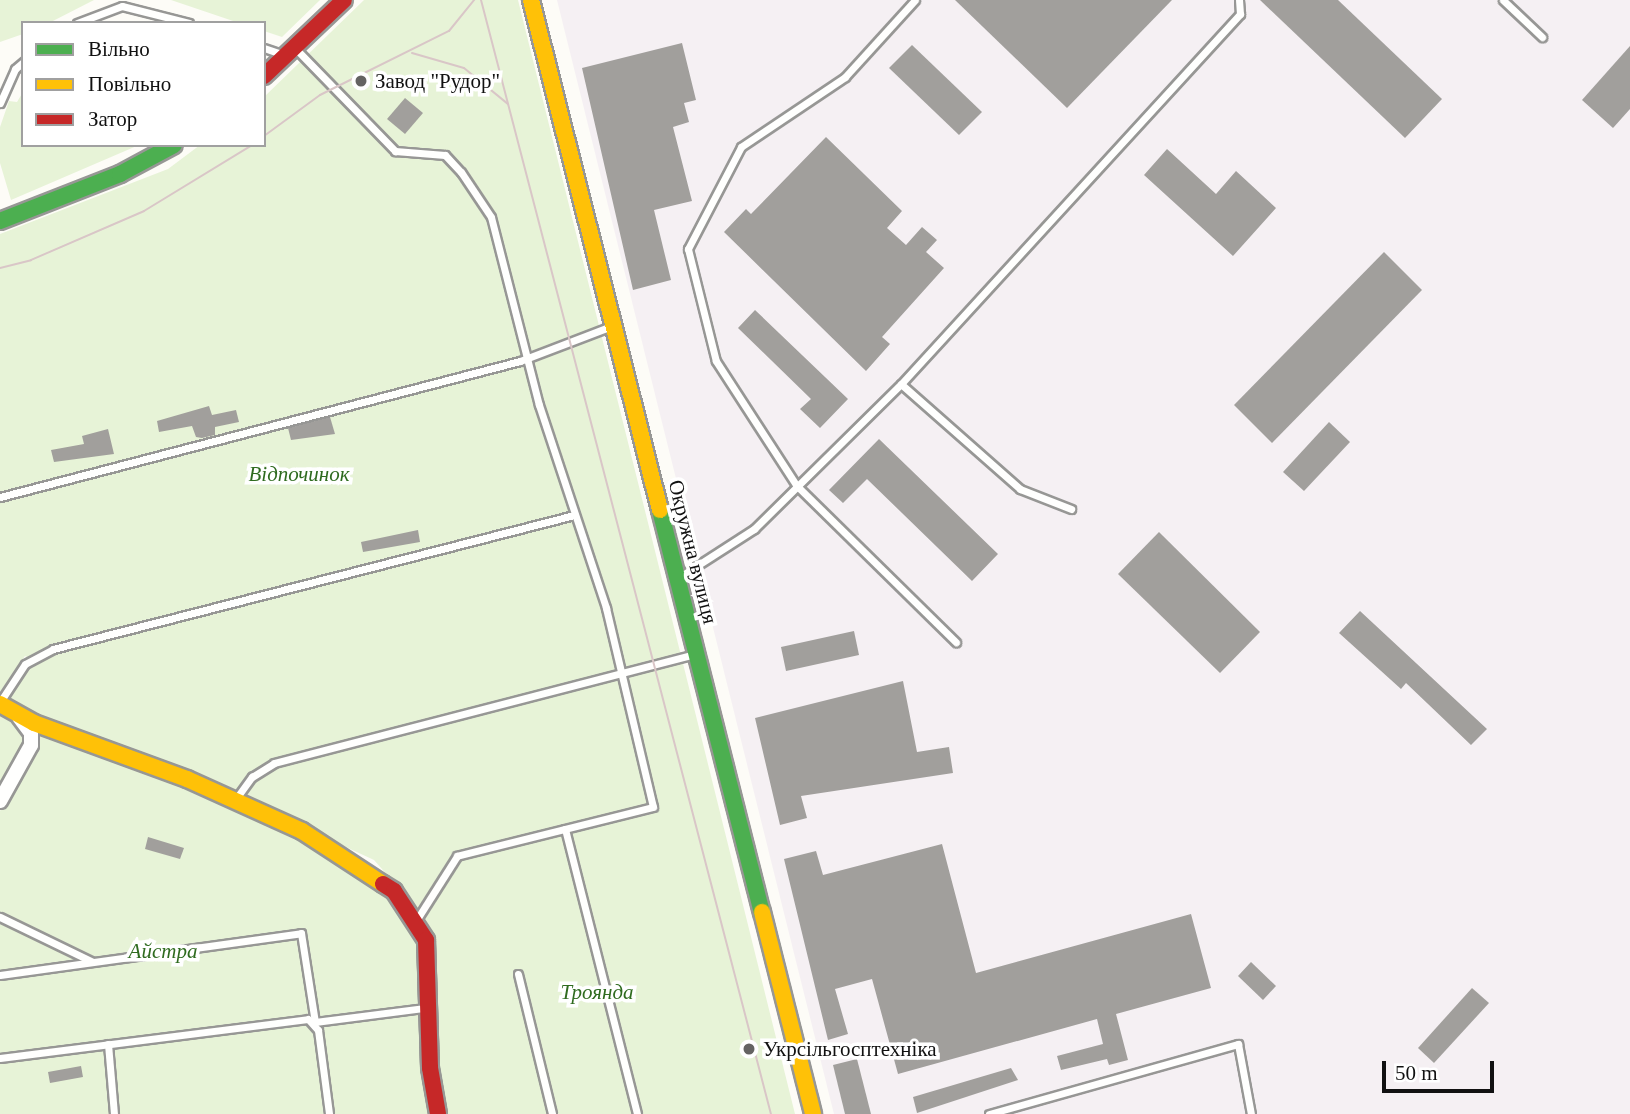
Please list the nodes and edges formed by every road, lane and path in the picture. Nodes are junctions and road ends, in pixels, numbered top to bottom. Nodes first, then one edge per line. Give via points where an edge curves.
1 (344, 0) edge
2 (531, 0) edge
3 (915, 0) edge
4 (1239, 0) edge
5 (1503, 0) edge
6 (82, 21) edge
7 (182, 21) edge
8 (1542, 37) dead end
9 (266, 48) edge
10 (290, 52) junction
11 (21, 64) edge
12 (266, 74) edge
13 (0, 103) edge
14 (170, 147) edge
15 (0, 221) edge
16 (614, 325) junction
17 (529, 358) junction
18 (901, 384) junction
19 (797, 486) junction
20 (0, 497) edge
21 (1071, 509) dead end
22 (574, 516) junction
23 (678, 578) junction
24 (956, 642) dead end
25 (697, 653) junction
26 (619, 673) junction
27 (4, 706) edge
28 (0, 801) edge
29 (234, 801) junction
30 (565, 829) junction
31 (0, 917) edge
32 (416, 920) junction
33 (94, 962) junction
34 (518, 974) dead end
35 (0, 975) edge
36 (429, 1007) junction
37 (315, 1022) junction
38 (108, 1044) junction
39 (0, 1058) edge
40 (114, 1114) edge
41 (329, 1114) edge
42 (438, 1114) edge
43 (552, 1114) edge
44 (637, 1114) edge
45 (813, 1114) edge
46 (989, 1114) edge
47 (1251, 1114) edge

1 - 10 main road
2 - 16 main road, Окружна вулиця
3 - 19 lane via 845,77 741,147 688,249 716,361
4 - 18 lane via 1240,14
5 - 8 lane
6 - 7 lane via 122,6
9 - 10 lane
10 - 12 main road
10 - 17 lane via 396,151 445,155 461,172 491,217
11 - 13 lane
14 - 15 main road via 120,174
16 - 17 lane
16 - 23 main road, Окружна вулиця
17 - 20 lane
17 - 22 lane
18 - 19 lane
18 - 21 lane via 1020,489
19 - 23 lane via 734,545
19 - 24 lane
22 - 26 lane via 606,608
22 - 27 lane via 52,649 25,664
23 - 25 main road, Окружна вулиця
25 - 26 lane
25 - 45 main road, Окружна вулиця
26 - 29 lane via 274,763 252,777
26 - 30 lane via 653,807
27 - 28 street via 27,726 31,745
27 - 29 main road
29 - 32 main road via 302,831 376,876
30 - 32 lane via 457,856
30 - 44 lane
31 - 33 lane
32 - 36 main road via 426,940
33 - 35 lane
33 - 37 lane via 301,933
34 - 43 lane
36 - 37 lane
36 - 42 main road via 430,1068
37 - 38 lane via 308,1019
37 - 41 lane
38 - 39 lane
38 - 40 lane
46 - 47 lane via 1238,1044

